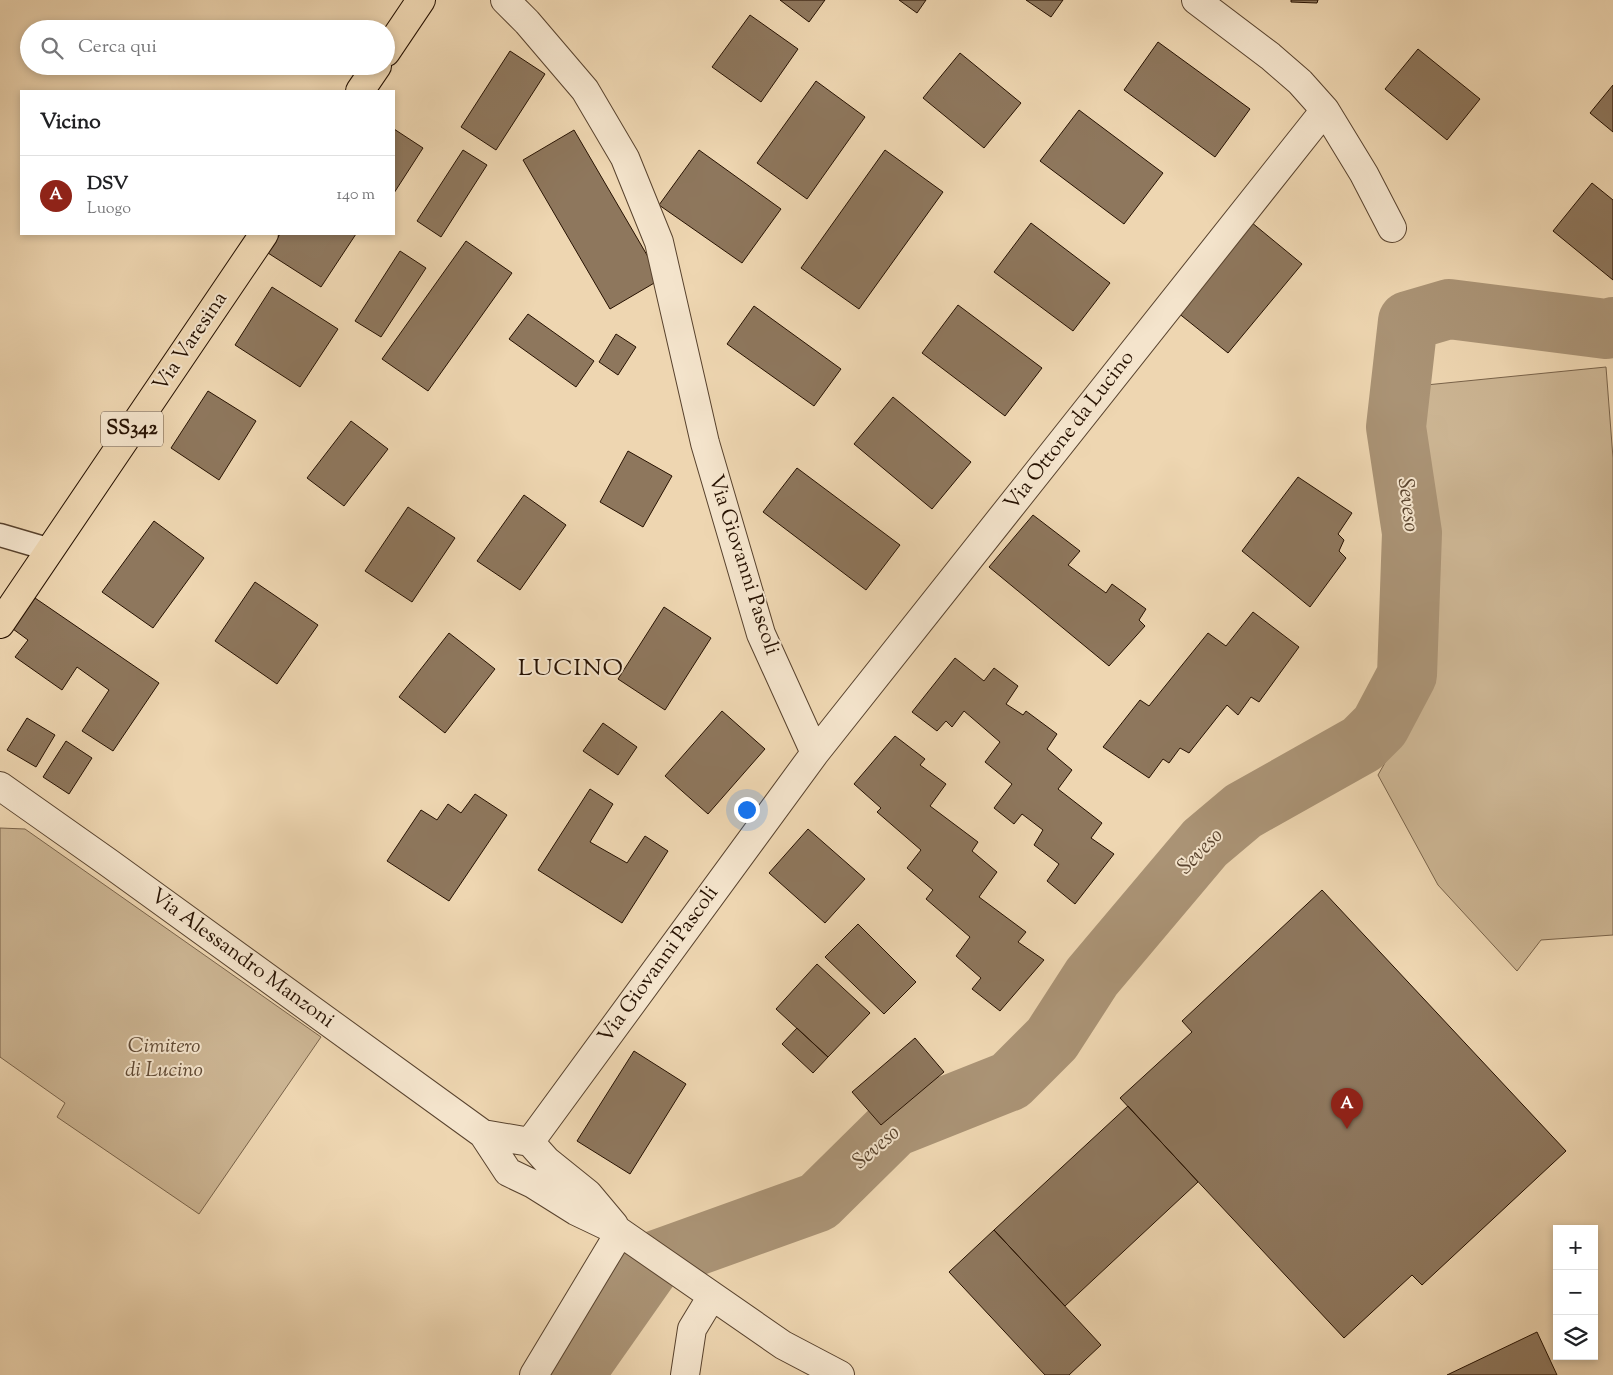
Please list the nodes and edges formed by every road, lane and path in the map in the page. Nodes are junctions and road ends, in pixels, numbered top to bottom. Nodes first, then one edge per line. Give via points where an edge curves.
1 (422, 0) edge
2 (505, 0) edge
3 (1196, 0) edge
4 (395, 39) edge
5 (371, 75) edge
6 (361, 90) edge
7 (1325, 110) junction
8 (1392, 228) dead end
9 (263, 235) edge
10 (0, 535) edge
11 (51, 550) junction
12 (0, 624) edge
13 (815, 753) junction
14 (0, 786) edge
15 (484, 1134) junction
16 (530, 1142) junction
17 (630, 1240) junction
18 (704, 1291) junction
19 (534, 1375) edge
20 (685, 1375) edge
21 (840, 1375) edge

1 - 4 main road
2 - 13 street, Via Giovanni Pascoli via 585,90 625,158 659,242 705,443 761,634
3 - 7 street via 1270,56
5 - 6 main road
7 - 8 street
7 - 13 street, Via Ottone da Lucino
9 - 11 main road, Via Varesina / SS342
10 - 11 street
11 - 12 main road, Via Varesina / SS342
13 - 16 street, Via Giovanni Pascoli
14 - 15 street, Via Alessandro Manzoni
15 - 16 street, Via Alessandro Manzoni
15 - 17 street, Via Alessandro Manzoni via 508,1172
16 - 17 street, Via Alessandro Manzoni via 547,1161 588,1194
17 - 18 street, Via Alessandro Manzoni
17 - 19 street
18 - 20 street via 692,1329
18 - 21 street, Via Alessandro Manzoni via 783,1345

